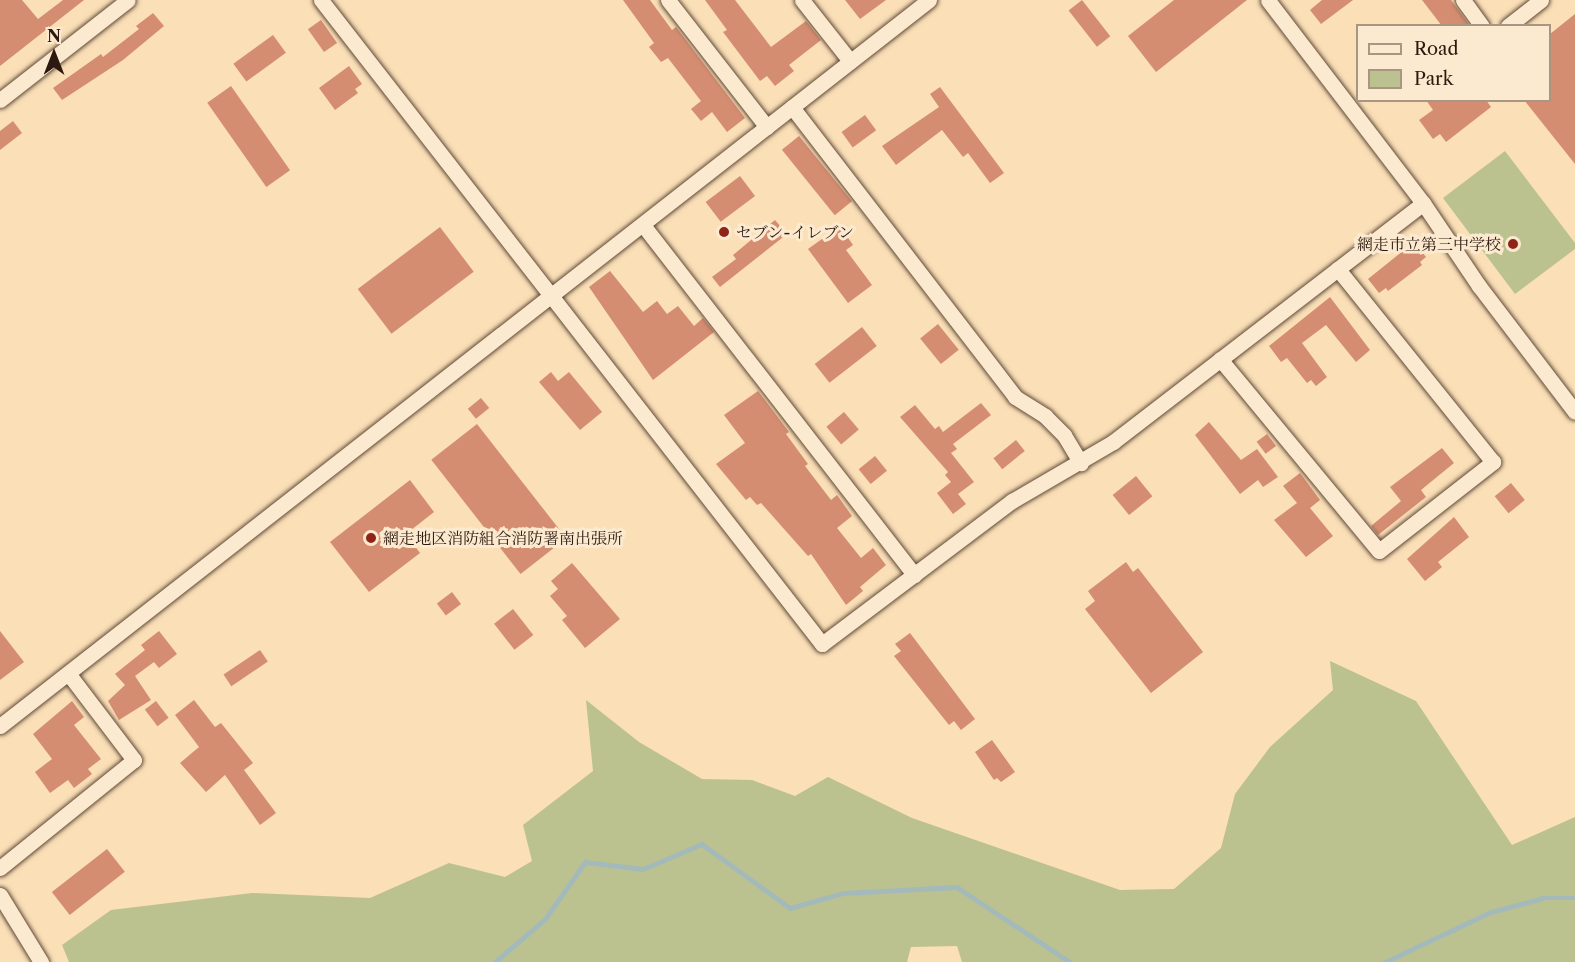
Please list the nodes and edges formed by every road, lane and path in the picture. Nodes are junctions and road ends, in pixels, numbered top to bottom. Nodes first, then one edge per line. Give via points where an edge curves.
1 (128, 0) edge
2 (321, 0) edge
3 (668, 0) edge
4 (802, 0) edge
5 (929, 0) edge
6 (1268, 0) edge
7 (1463, 0) edge
8 (1541, 0) edge
9 (1481, 24) edge
10 (1511, 24) edge
11 (850, 61) junction
12 (0, 100) edge
13 (792, 107) junction
14 (766, 127) junction
15 (1423, 203) junction
16 (643, 225) junction
17 (1338, 269) junction
18 (552, 298) junction
19 (1220, 359) junction
20 (1575, 412) edge
21 (1081, 463) junction
22 (914, 575) junction
23 (68, 674) junction
24 (1, 724) edge
25 (0, 868) edge
26 (0, 895) edge
27 (41, 962) edge

1 - 12 street
2 - 18 street
3 - 14 street
4 - 11 street
5 - 11 street
6 - 15 street
7 - 9 street
8 - 10 street
11 - 13 street
13 - 14 street
13 - 21 street via 1014,397 1051,422
14 - 16 street
15 - 17 street
15 - 20 street via 1479,286
16 - 18 street
16 - 22 street
17 - 19 street
17 - 19 street via 1493,462 1379,551
18 - 22 street via 822,645
18 - 23 street
19 - 21 street
21 - 22 street via 1012,501
23 - 24 street
23 - 25 street via 134,760
26 - 27 street

